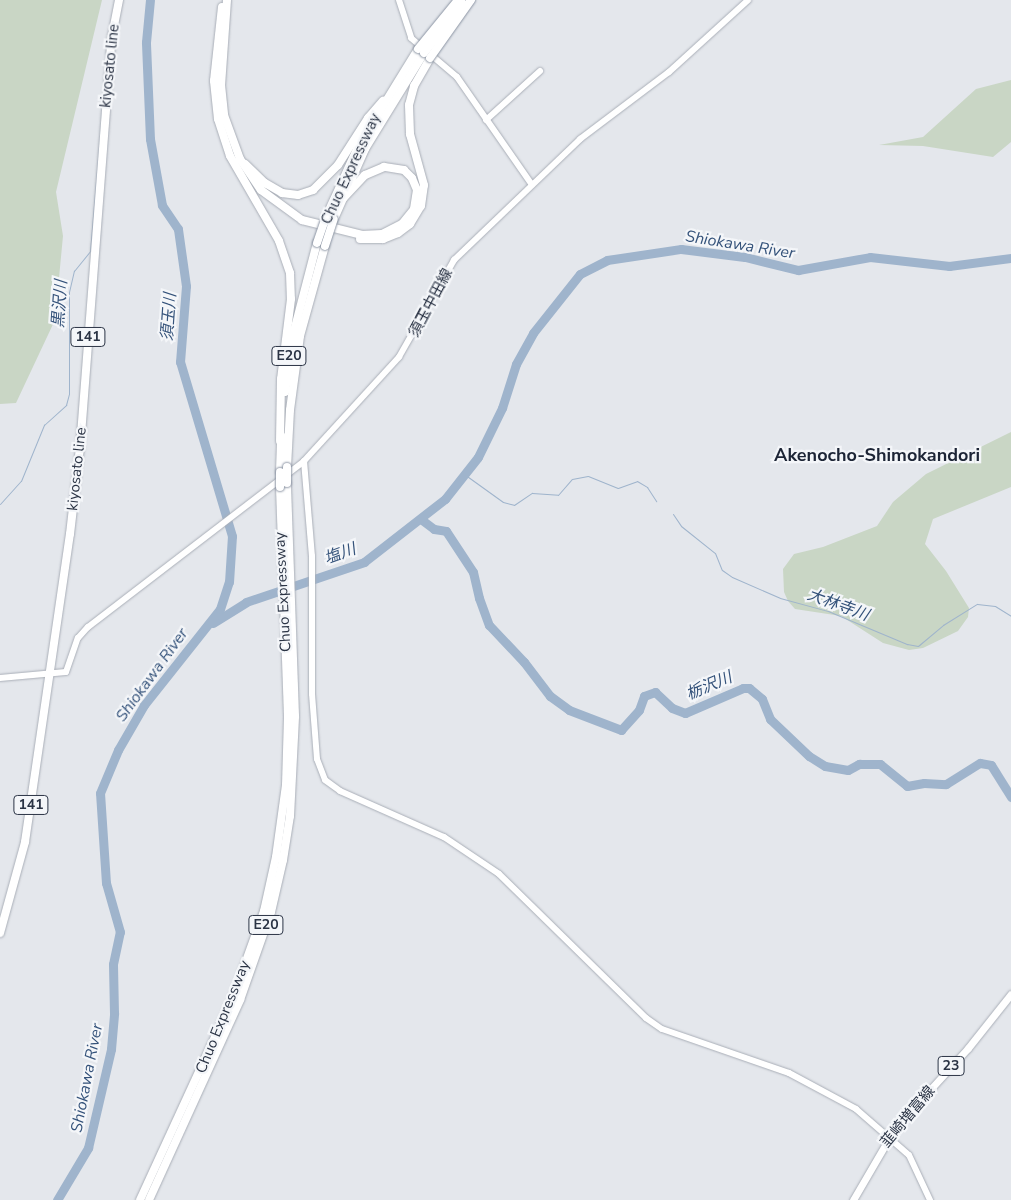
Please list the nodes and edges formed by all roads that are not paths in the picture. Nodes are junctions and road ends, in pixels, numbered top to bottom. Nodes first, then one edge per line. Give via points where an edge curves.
1 (119, 0) edge
2 (222, 0) edge
3 (227, 0) edge
4 (399, 0) edge
5 (458, 0) edge
6 (466, 0) edge
7 (472, 0) edge
8 (748, 0) edge
9 (221, 39) junction
10 (424, 53) junction
11 (540, 72) dead end
12 (383, 101) junction
13 (486, 120) junction
14 (240, 160) junction
15 (240, 176) junction
16 (532, 185) junction
17 (341, 201) junction
18 (330, 218) junction
19 (321, 244) junction
20 (280, 441) junction
21 (304, 461) junction
22 (284, 470) junction
23 (289, 630) junction
24 (49, 674) junction
25 (0, 678) edge
26 (0, 933) edge
27 (1011, 994) edge
28 (889, 1136) junction
29 (140, 1200) edge
30 (149, 1200) edge
31 (853, 1200) edge
32 (930, 1200) edge

1 - 24 highway, kiyosato line / 141 via 112,36 80,448
2 - 9 highway
3 - 9 highway
4 - 13 street via 414,42 457,77
5 - 10 highway, Chuo Expressway / E20, bridge
6 - 10 highway, Chuo Expressway / E20, bridge
7 - 10 highway, bridge
8 - 16 street, 須玉中田線 via 669,72 580,139
9 - 14 highway via 224,115
9 - 15 highway via 214,81 216,110 225,143
10 - 12 highway, Chuo Expressway / E20
10 - 15 highway via 409,105 410,134 422,176 423,200 415,218 398,233 360,240 311,229 273,207
10 - 17 highway, Chuo Expressway / E20 via 378,125
11 - 13 street
12 - 14 highway via 338,165 313,190 298,194 282,193 265,183
12 - 18 highway, Chuo Expressway / E20 via 351,160
13 - 16 street
14 - 17 highway via 250,178 280,207 313,225 350,233 382,234 397,227 414,210 417,190 404,170 384,167 365,175
15 - 20 highway via 279,241 290,273 291,299 281,379
16 - 21 street, 須玉中田線 via 454,260 399,357
17 - 18 highway, Chuo Expressway / E20
18 - 19 highway, Chuo Expressway / E20, bridge
19 - 20 highway, Chuo Expressway / E20 via 292,335
19 - 22 highway, Chuo Expressway / E20 via 298,351
20 - 22 highway, Chuo Expressway / E20
21 - 24 street, 須玉中田線 via 115,604 78,638 66,672
21 - 28 street via 312,556 311,619 317,759 321,774 332,787 420,824 499,874 646,1018 662,1029 812,1084 856,1109
22 - 23 highway, Chuo Expressway / E20, bridge
23 - 29 highway, Chuo Expressway / E20 via 286,785 276,857 264,910 209,1056
23 - 30 highway, Chuo Expressway / E20 via 295,716 292,796 283,860 271,912 240,1000
24 - 25 street
24 - 26 highway, kiyosato line / 141 via 25,842
27 - 28 main road, 韮崎増富線 / 23 via 968,1048
28 - 31 main road, 韮崎増富線 / 23
28 - 32 street via 909,1155

